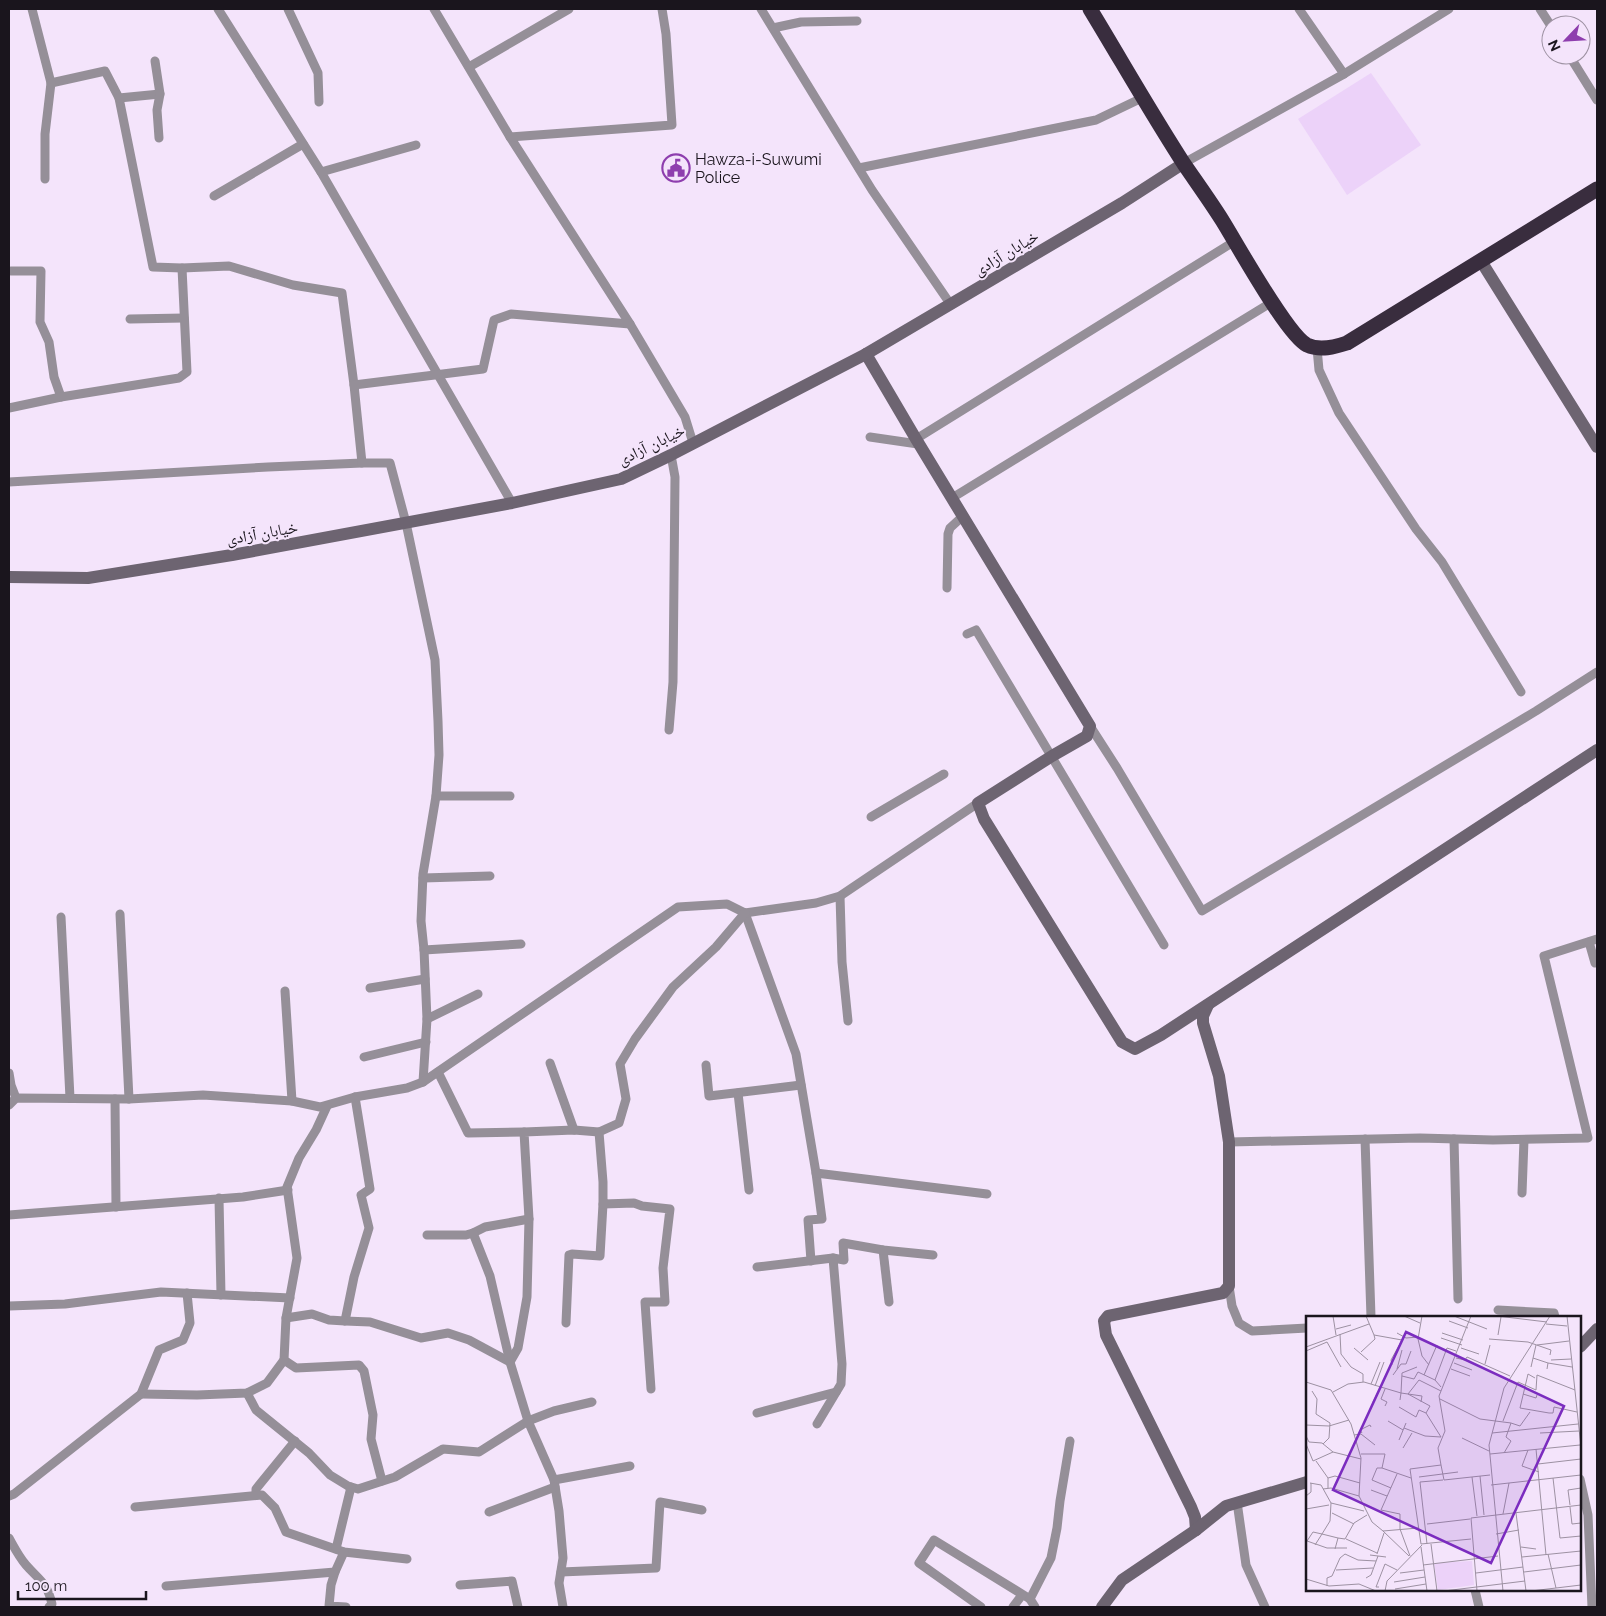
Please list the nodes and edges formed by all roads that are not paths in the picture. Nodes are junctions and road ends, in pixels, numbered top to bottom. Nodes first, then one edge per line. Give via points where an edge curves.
1 (32, 9) edge
2 (218, 9) edge
3 (288, 9) edge
4 (434, 9) edge
5 (569, 9) edge
6 (662, 9) edge
7 (761, 9) edge
8 (1090, 9) edge
9 (1299, 9) edge
10 (1449, 9) edge
11 (857, 21) dead end
12 (773, 28) junction
13 (155, 61) dead end
14 (1575, 65) edge
15 (469, 67) junction
16 (1344, 74) junction
17 (51, 83) junction
18 (160, 94) junction
19 (1144, 97) junction
20 (119, 98) junction
21 (1597, 100) edge
22 (319, 102) dead end
23 (510, 137) junction
24 (159, 138) dead end
25 (303, 144) junction
26 (416, 145) dead end
27 (1184, 164) junction
28 (859, 168) junction
29 (320, 172) junction
30 (45, 179) dead end
31 (1597, 189) edge
32 (214, 196) dead end
33 (1235, 241) junction
34 (1481, 261) junction
35 (182, 268) junction
36 (11, 271) dead end
37 (1272, 302) junction
38 (951, 305) junction
39 (130, 318) dead end
40 (184, 318) junction
41 (630, 324) junction
42 (1317, 348) junction
43 (866, 354) junction
44 (438, 374) junction
45 (354, 385) junction
46 (61, 397) junction
47 (9, 408) edge
48 (870, 437) dead end
49 (917, 442) junction
50 (693, 443) junction
51 (1597, 447) edge
52 (671, 455) junction
53 (362, 463) junction
54 (9, 482) edge
55 (952, 498) junction
56 (512, 504) junction
57 (963, 516) junction
58 (406, 523) junction
59 (9, 577) edge
60 (948, 588) dead end
61 (967, 634) dead end
62 (1597, 672) edge
63 (1521, 692) dead end
64 (1090, 726) junction
65 (669, 730) dead end
66 (1596, 755) edge
67 (1052, 756) junction
68 (944, 774) dead end
69 (436, 796) junction
70 (510, 796) dead end
71 (978, 803) junction
72 (871, 818) dead end
73 (490, 876) dead end
74 (423, 878) junction
75 (840, 896) junction
76 (745, 913) junction
77 (120, 914) dead end
78 (61, 917) dead end
79 (1593, 941) edge
80 (521, 944) dead end
81 (1164, 945) dead end
82 (424, 950) junction
83 (1595, 964) dead end
84 (426, 979) junction
85 (370, 988) dead end
86 (285, 991) dead end
87 (478, 994) dead end
88 (1208, 1005) junction
89 (427, 1019) junction
90 (1187, 1019) junction
91 (848, 1021) dead end
92 (1203, 1023) junction
93 (426, 1042) junction
94 (364, 1058) dead end
95 (550, 1063) dead end
96 (706, 1065) dead end
97 (438, 1072) junction
98 (9, 1073) edge
99 (423, 1082) junction
100 (801, 1085) junction
101 (738, 1093) junction
102 (355, 1097) junction
103 (16, 1098) junction
104 (70, 1098) junction
105 (115, 1098) junction
106 (129, 1099) junction
107 (292, 1101) junction
108 (9, 1105) edge
109 (328, 1106) junction
110 (574, 1130) junction
111 (524, 1132) junction
112 (599, 1132) junction
113 (1454, 1139) junction
114 (1365, 1140) junction
115 (1524, 1140) junction
116 (1229, 1142) junction
117 (816, 1173) junction
118 (288, 1190) junction
119 (750, 1190) dead end
120 (1522, 1193) dead end
121 (987, 1194) dead end
122 (219, 1198) junction
123 (603, 1204) junction
124 (116, 1207) junction
125 (9, 1215) edge
126 (529, 1219) junction
127 (474, 1233) junction
128 (427, 1236) dead end
129 (883, 1250) junction
130 (933, 1256) dead end
131 (833, 1258) junction
132 (811, 1261) junction
133 (758, 1267) dead end
134 (1229, 1286) junction
135 (187, 1293) junction
136 (221, 1295) junction
137 (290, 1298) junction
138 (1458, 1299) dead end
139 (889, 1302) dead end
140 (9, 1306) edge
141 (1498, 1310) dead end
142 (1371, 1316) edge
143 (1555, 1316) edge
144 (286, 1318) junction
145 (346, 1321) junction
146 (566, 1323) dead end
147 (1306, 1328) edge
148 (1597, 1329) edge
149 (1581, 1346) edge
150 (284, 1360) junction
151 (510, 1362) junction
152 (651, 1389) dead end
153 (836, 1392) junction
154 (247, 1393) junction
155 (141, 1394) junction
156 (592, 1402) dead end
157 (757, 1413) dead end
158 (528, 1420) junction
159 (818, 1424) dead end
160 (295, 1441) junction
161 (1070, 1441) dead end
162 (630, 1466) dead end
163 (382, 1481) junction
164 (1306, 1482) edge
165 (1581, 1483) edge
166 (554, 1484) junction
167 (352, 1487) junction
168 (256, 1495) junction
169 (9, 1496) edge
170 (1237, 1502) junction
171 (134, 1507) dead end
172 (1191, 1507) junction
173 (702, 1510) dead end
174 (489, 1512) dead end
175 (1218, 1512) junction
176 (1196, 1530) junction
177 (9, 1538) edge
178 (340, 1550) junction
179 (406, 1559) dead end
180 (335, 1572) junction
181 (561, 1572) junction
182 (460, 1585) dead end
183 (166, 1586) dead end
184 (1475, 1591) edge
185 (1029, 1600) edge
186 (1593, 1602) edge
187 (328, 1606) edge
188 (49, 1607) edge
189 (346, 1607) edge
190 (518, 1607) edge
191 (563, 1607) edge
192 (981, 1607) edge
193 (1013, 1607) edge
194 (1102, 1607) edge
195 (1265, 1607) edge
196 (1479, 1607) edge

1 - 17 street
2 - 25 street
3 - 22 street via 318,73
4 - 15 street
5 - 15 street
6 - 23 street via 672,125
7 - 12 street
8 - 19 highway
9 - 16 street
10 - 16 street
11 - 12 street via 801,22
12 - 28 street
13 - 18 street
14 - 21 street
15 - 23 street
16 - 27 street
17 - 20 street via 105,72
17 - 30 street via 45,134
18 - 20 street
18 - 24 street via 157,110
19 - 27 highway
19 - 28 street via 1096,120
20 - 35 street via 153,267
23 - 41 street
25 - 29 street
25 - 32 street
26 - 29 street
27 - 33 highway
27 - 38 street, خیابان آزادی
28 - 38 street
29 - 44 street
31 - 34 highway
33 - 37 highway
33 - 49 street
34 - 42 highway via 1348,343
34 - 51 street
35 - 40 street
35 - 45 street via 229,266 293,285 342,293
36 - 46 street via 41,271 40,322 49,342 54,377
37 - 42 highway via 1306,345
37 - 55 street
38 - 43 street, خیابان آزادی
39 - 40 street
40 - 46 street via 187,372 179,378
41 - 44 street via 511,314 502,316 494,320 483,369
41 - 50 street via 685,417
42 - 63 street via 1319,370 1338,413 1442,562
43 - 49 street
43 - 50 street, خیابان آزادی
44 - 45 street
44 - 56 street
45 - 53 street
46 - 47 street
48 - 49 street
49 - 55 street
50 - 52 street, خیابان آزادی
52 - 56 street, خیابان آزادی via 622,479
52 - 65 street via 675,477 673,682
53 - 54 street
53 - 58 street via 390,463
55 - 57 street
56 - 58 street, خیابان آزادی
57 - 60 street via 948,534
57 - 64 street
58 - 59 street, خیابان آزادی via 248,553 88,578
58 - 69 street via 434,660 439,755
61 - 67 street via 976,630
62 - 64 street via 1202,911
64 - 67 street via 1087,736
66 - 88 street
67 - 71 street
67 - 81 street
68 - 72 street
69 - 70 street
69 - 74 street
71 - 75 street
71 - 90 street via 984,819 1122,1042 1135,1048 1147,1044
73 - 74 street
74 - 82 street via 421,921
75 - 76 street via 816,903
75 - 91 street
76 - 97 street via 727,904 678,907
76 - 100 street via 796,1054
76 - 112 street via 716,947 673,988 636,1039 620,1064 626,1099 619,1122
77 - 106 street
78 - 104 street
79 - 83 street
79 - 115 street via 1544,956 1588,1138
80 - 82 street
82 - 84 street
84 - 85 street
84 - 89 street
86 - 107 street
87 - 89 street
88 - 90 street
88 - 92 street
89 - 93 street
90 - 92 street
92 - 116 street via 1219,1076
93 - 94 street
93 - 99 street
95 - 110 street
96 - 101 street via 709,1096
97 - 99 street
97 - 111 street via 468,1133
98 - 103 street
99 - 102 street
100 - 101 street
100 - 117 street
101 - 119 street
102 - 109 street
102 - 145 street via 370,1189 362,1195 369,1228 354,1278
103 - 104 street
103 - 108 street
104 - 105 street
105 - 106 street
105 - 124 street
106 - 107 street via 203,1095
107 - 109 street
109 - 118 street via 298,1158
110 - 111 street
110 - 112 street
111 - 126 street
112 - 123 street
113 - 114 street
113 - 115 street
113 - 138 street
114 - 116 street
114 - 142 street
115 - 120 street
116 - 134 street
117 - 121 street
117 - 132 street via 822,1219 808,1220
118 - 122 street
118 - 137 street via 297,1258
122 - 124 street
122 - 136 street
123 - 146 street via 600,1256 570,1255
123 - 152 street via 634,1203 670,1209 663,1268 665,1302 645,1302
124 - 125 street
126 - 127 street via 485,1227
126 - 151 street via 526,1297 518,1348
127 - 128 street
127 - 151 street via 490,1276
129 - 130 street
129 - 131 street via 843,1243 844,1260
129 - 139 street
131 - 132 street
131 - 153 street via 842,1364 841,1384
132 - 133 street
134 - 147 street via 1239,1323 1252,1331
134 - 172 street via 1223,1293 1108,1316 1104,1321 1106,1335
135 - 136 street
135 - 140 street via 161,1292 65,1304
135 - 155 street via 190,1322 183,1340 159,1350
136 - 137 street
137 - 144 street
141 - 143 street via 1554,1312
144 - 145 street via 312,1314
144 - 150 street
145 - 151 street via 370,1322 421,1338 448,1334 469,1340
148 - 149 street
150 - 154 street via 267,1383
150 - 163 street via 296,1368 359,1365 364,1370 373,1415 371,1439
151 - 158 street
153 - 157 street
153 - 159 street
154 - 155 street
154 - 160 street via 256,1410
155 - 169 street
156 - 158 street
158 - 163 street via 479,1452 443,1449
158 - 166 street
160 - 167 street via 330,1475
160 - 168 street via 256,1489
161 - 185 street via 1051,1558
162 - 166 street
163 - 167 street via 358,1489
164 - 170 street
165 - 186 street via 1588,1515
166 - 174 street
166 - 181 street via 563,1558
167 - 178 street
168 - 171 street
168 - 178 street via 262,1496 275,1508 286,1532
170 - 175 street
170 - 195 street via 1246,1565
172 - 175 street via 1198,1513
172 - 176 street
173 - 181 street via 660,1502 656,1568
175 - 176 street
176 - 194 street via 1122,1580
177 - 188 street via 25,1565 42,1580 52,1604
178 - 179 street
178 - 180 street
180 - 183 street
180 - 187 street
181 - 191 street via 559,1583
182 - 190 street via 512,1581
184 - 196 street
185 - 192 street via 934,1540 919,1563
185 - 193 street
187 - 189 street

